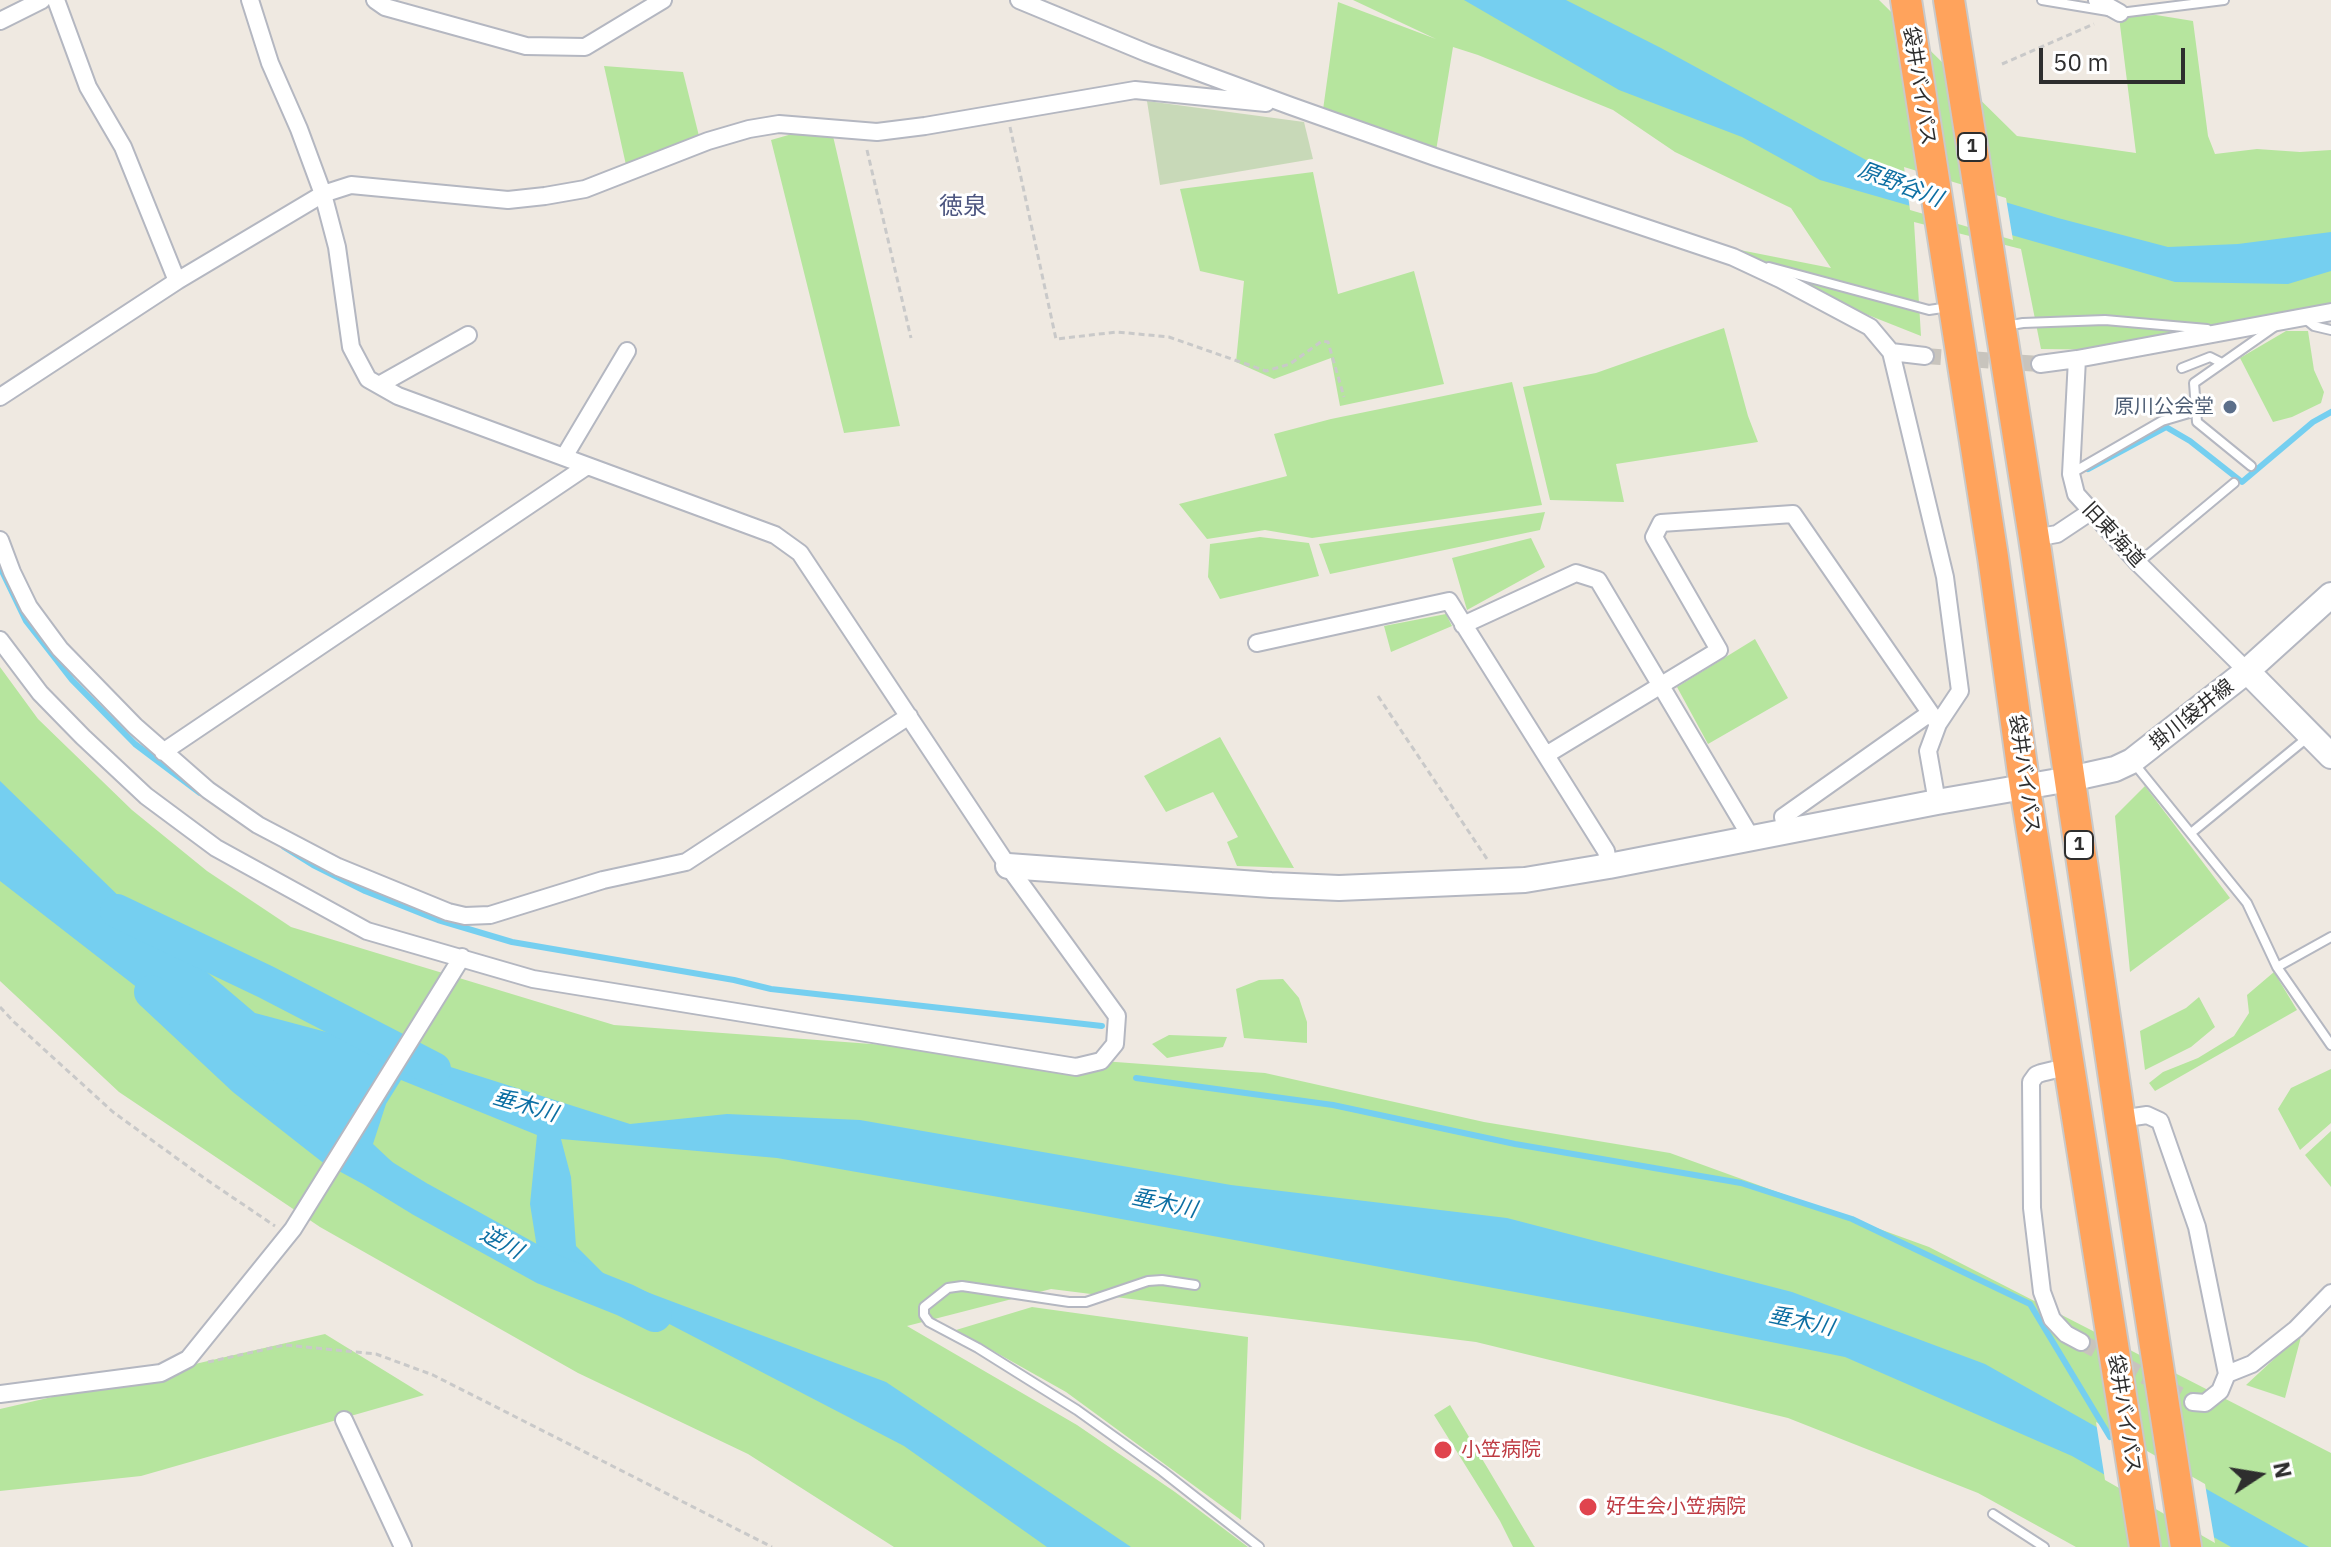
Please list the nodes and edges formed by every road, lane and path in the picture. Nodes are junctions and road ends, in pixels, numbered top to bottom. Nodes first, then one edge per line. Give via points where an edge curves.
1 (42, 0) edge
2 (56, 0) edge
3 (250, 0) edge
4 (375, 0) edge
5 (663, 0) edge
6 (1019, 0) edge
7 (1906, 0) edge
8 (1949, 0) edge
9 (2042, 0) edge
10 (2224, 0) edge
11 (2107, 4) edge
12 (0, 21) edge
13 (2002, 64) dead end
14 (1291, 106) junction
15 (1007, 112) junction
16 (862, 131) junction
17 (323, 194) junction
18 (1733, 257) junction
19 (177, 281) junction
20 (1952, 297) junction
21 (2331, 312) edge
22 (2303, 318) junction
23 (2281, 322) junction
24 (2000, 327) junction
25 (2331, 330) edge
26 (2237, 331) junction
27 (468, 335) dead end
28 (911, 338) dead end
29 (627, 351) dead end
30 (1891, 352) junction
31 (1925, 356) tunnel mouth
32 (2077, 359) junction
33 (2222, 363) junction
34 (2040, 364) tunnel mouth
35 (2182, 368) dead end
36 (379, 385) junction
37 (0, 397) edge
38 (1344, 397) dead end
39 (2196, 411) junction
40 (564, 457) junction
41 (587, 466) junction
42 (2251, 466) dead end
43 (2071, 474) junction
44 (2234, 483) dead end
45 (2090, 512) junction
46 (2034, 538) junction
47 (0, 540) edge
48 (2138, 563) junction
49 (2331, 595) edge
50 (1463, 625) junction
51 (0, 640) edge
52 (1257, 643) dead end
53 (2247, 671) junction
54 (1661, 686) junction
55 (1378, 696) dead end
56 (909, 716) junction
57 (1934, 718) junction
58 (2310, 735) junction
59 (163, 752) junction
60 (1546, 755) junction
61 (2331, 756) edge
62 (2132, 761) junction
63 (2070, 779) junction
64 (2025, 788) junction
65 (1937, 802) junction
66 (1786, 832) junction
67 (2191, 833) junction
68 (1752, 839) junction
69 (1008, 866) junction
70 (1609, 866) junction
71 (1495, 882) junction
72 (2331, 937) edge
73 (460, 962) junction
74 (2277, 967) junction
75 (0, 1007) edge
76 (2331, 1045) edge
77 (2070, 1066) junction
78 (2120, 1119) junction
79 (291, 1232) junction
80 (1195, 1285) dead end
81 (2331, 1293) edge
82 (2081, 1342) tunnel mouth
83 (207, 1362) dead end
84 (2227, 1374) junction
85 (0, 1394) edge
86 (2193, 1402) dead end
87 (344, 1420) dead end
88 (1993, 1514) dead end
89 (403, 1547) edge
90 (772, 1547) edge
91 (1259, 1547) edge
92 (2044, 1547) edge
93 (2145, 1547) edge
94 (2186, 1547) edge

1 - 12 street
2 - 19 street via 88,87 123,147
3 - 17 street
4 - 5 street via 526,46 570,47 585,47
6 - 14 street
7 - 20 highway, 袋井バイパス / 1
8 - 24 highway, 袋井バイパス / 1
9 - 11 lane
10 - 11 lane
11 - 13 path via 2042,49
14 - 15 street via 1135,90
14 - 18 street
15 - 16 street
15 - 38 path via 1056,339 1117,332 1169,337 1266,371 1328,342
16 - 17 street via 779,124 749,129 585,189 545,196 508,200 351,185
16 - 28 path
17 - 19 street
17 - 36 street via 337,247 351,347 368,379
18 - 20 lane via 1929,310
18 - 30 street via 1870,327
19 - 37 street
20 - 64 highway, 袋井バイパス / 1
21 - 22 street
22 - 23 street
22 - 25 lane
23 - 26 street
23 - 33 lane
24 - 26 lane via 2105,320
24 - 46 highway, 袋井バイパス / 1
26 - 32 street
27 - 36 street
29 - 40 street
30 - 31 street
30 - 57 street via 1945,577 1960,691
32 - 34 street
32 - 43 street, 旧東海道
33 - 35 lane via 2210,357
33 - 39 lane via 2194,383
36 - 40 street
39 - 42 lane via 2197,422
39 - 43 lane via 2162,421
40 - 41 street
41 - 56 street via 775,535 800,553
41 - 59 street
43 - 45 street, 旧東海道 via 2076,494
44 - 48 lane
45 - 46 street via 2057,534
45 - 48 street, 旧東海道
46 - 63 highway, 袋井バイパス / 1
47 - 59 street via 29,607 60,649
48 - 53 street, 旧東海道
49 - 53 street
50 - 52 street via 1449,601
50 - 54 street via 1576,573 1598,580
50 - 60 street
51 - 73 street via 40,693 83,737 146,796 216,848 367,931
53 - 58 street, 掛川袋井線
53 - 62 street, 掛川袋井線
54 - 57 street via 1719,650 1654,537 1661,523 1793,514
54 - 60 street
54 - 68 street
55 - 71 path via 1493,868
56 - 59 street via 686,862 603,880 490,915 448,912 338,867 258,825
56 - 69 street
57 - 65 street via 1928,751
57 - 66 street via 1783,817
58 - 61 street, 掛川袋井線
58 - 67 lane
60 - 70 street via 1606,851
62 - 63 street, 掛川袋井線
62 - 67 lane
63 - 64 street, 掛川袋井線
63 - 78 highway, 袋井バイパス / 1
64 - 65 street, 掛川袋井線
64 - 77 highway, 袋井バイパス / 1
65 - 66 street, 掛川袋井線
66 - 68 street, 掛川袋井線
67 - 74 lane via 2247,903
68 - 70 street, 掛川袋井線
69 - 71 street, 掛川袋井線 via 1339,888
69 - 73 street via 1117,1016 1115,1044 1101,1061 1076,1067 548,982
70 - 71 street, 掛川袋井線
72 - 74 lane
73 - 79 street
74 - 76 lane
75 - 79 path via 113,1112
77 - 82 street via 2036,1075 2031,1082 2032,1208 2042,1292 2052,1319
77 - 93 highway, 袋井バイパス / 1
78 - 84 street via 2147,1115 2160,1121 2197,1227
78 - 94 highway, 袋井バイパス / 1
79 - 85 street via 188,1359 161,1373
80 - 91 lane via 1148,1281 1086,1302 962,1286 948,1288 924,1307 924,1315 1077,1410
81 - 84 street via 2252,1364
83 - 90 path via 285,1345 376,1354 433,1375
84 - 86 street via 2220,1391 2205,1403
87 - 89 street
88 - 92 lane

